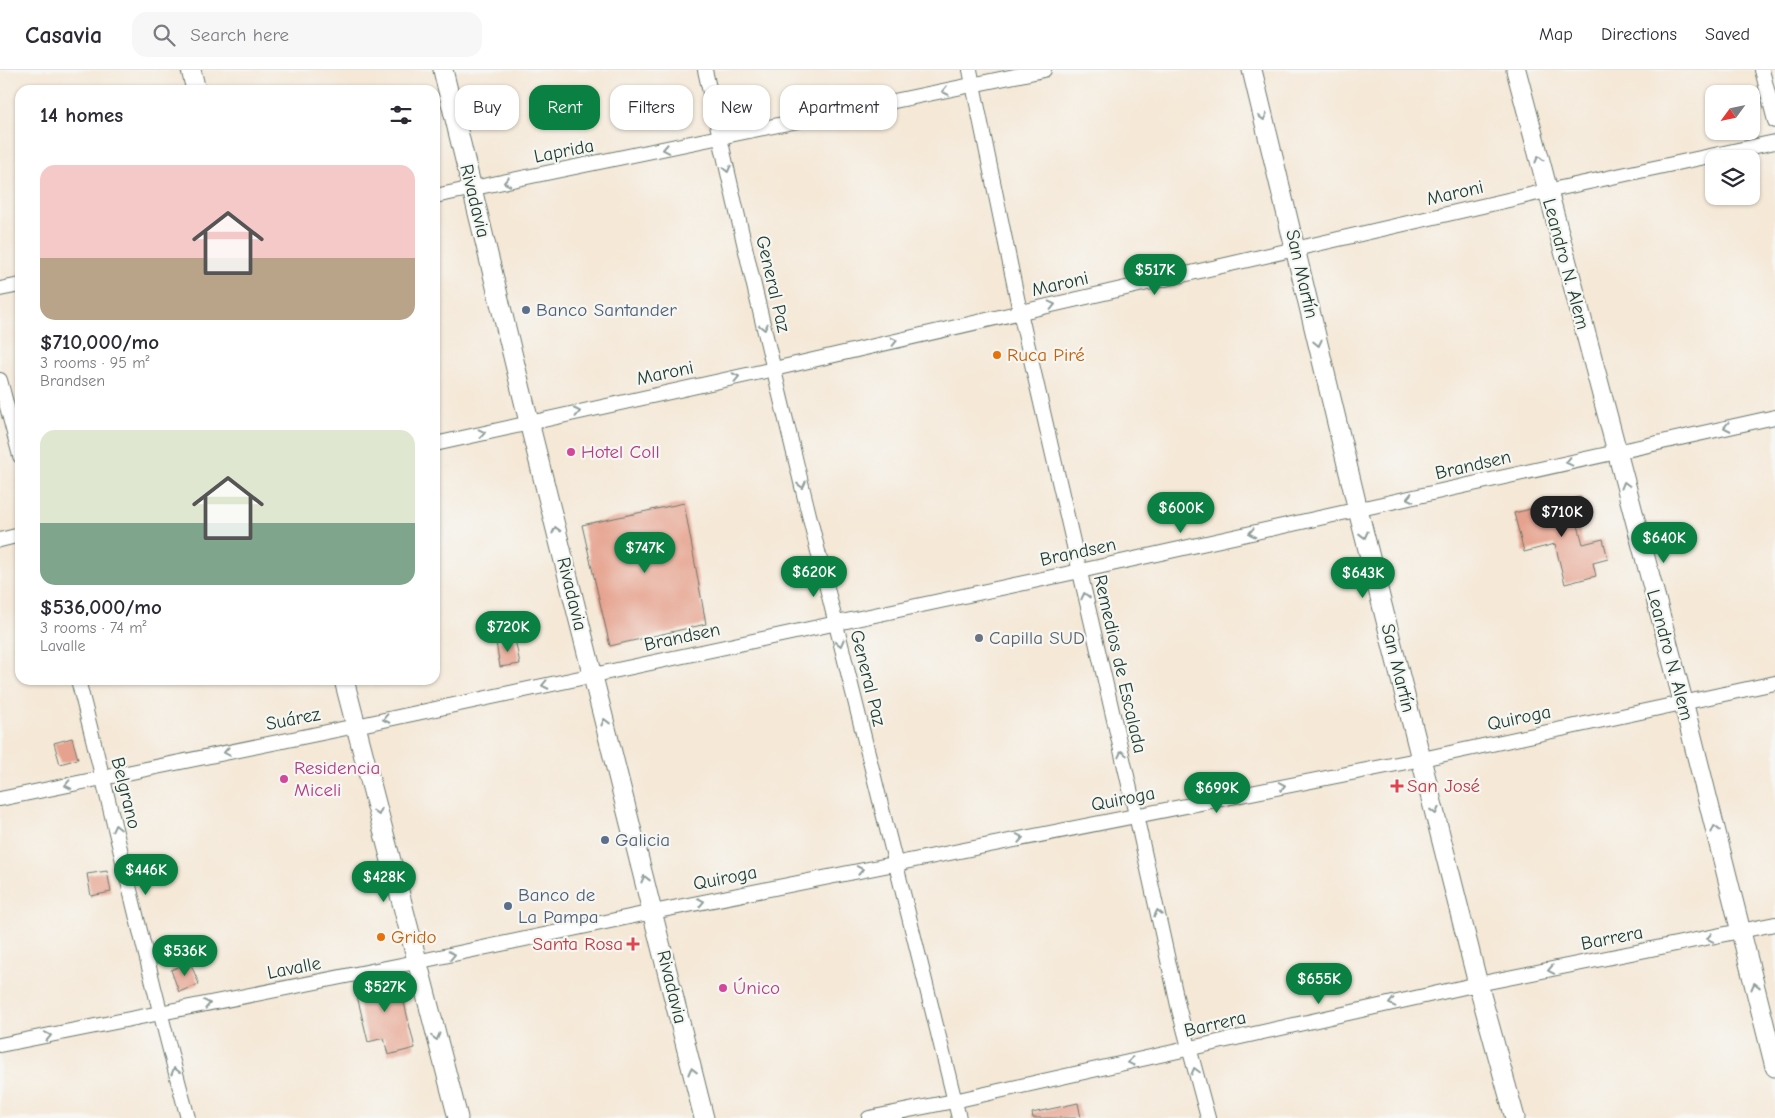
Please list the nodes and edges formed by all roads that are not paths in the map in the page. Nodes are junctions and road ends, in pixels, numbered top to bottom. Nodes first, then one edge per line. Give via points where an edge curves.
1 (191, 70) edge
2 (443, 70) edge
3 (705, 70) edge
4 (970, 70) edge
5 (1044, 70) edge
6 (1252, 70) edge
7 (1516, 70) edge
8 (1762, 70) edge
9 (195, 85) edge
10 (974, 85) junction
11 (1775, 121) edge
12 (720, 138) junction
13 (1775, 142) edge
14 (472, 189) junction
15 (1547, 191) junction
16 (440, 195) edge
17 (1296, 250) junction
18 (15, 286) edge
19 (0, 289) edge
20 (1020, 312) junction
21 (774, 369) junction
22 (0, 380) edge
23 (1775, 417) edge
24 (529, 422) junction
25 (15, 437) edge
26 (440, 443) edge
27 (1616, 451) junction
28 (1358, 510) junction
29 (15, 536) edge
30 (0, 540) edge
31 (1080, 571) junction
32 (835, 622) junction
33 (593, 675) junction
34 (1775, 683) edge
35 (79, 685) edge
36 (345, 685) edge
37 (1683, 702) junction
38 (356, 726) junction
39 (1422, 759) junction
40 (103, 777) junction
41 (0, 799) edge
42 (1136, 815) junction
43 (894, 863) junction
44 (653, 912) junction
45 (1775, 924) edge
46 (1741, 932) junction
47 (416, 962) junction
48 (1478, 984) junction
49 (160, 1014) junction
50 (0, 1045) edge
51 (1189, 1049) junction
52 (1775, 1067) edge
53 (954, 1101) junction
54 (188, 1118) edge
55 (458, 1118) edge
56 (704, 1118) edge
57 (869, 1118) edge
58 (958, 1118) edge
59 (1208, 1118) edge
60 (1515, 1118) edge

1 - 9 main road
2 - 14 main road, Rivadavia
3 - 12 street, General Paz
4 - 10 street, Remedios de Escalada
5 - 10 street, Laprida
6 -> 17 main road, San Martín
15 -> 7 main road, Leandro N. Alem
8 - 11 street
10 -> 12 street, Laprida
10 - 20 street, Remedios de Escalada
12 -> 14 street, Laprida
12 -> 21 street, General Paz
13 - 15 street, Maroni
14 - 16 street, Laprida
14 - 24 main road, Rivadavia
15 - 17 street, Maroni
15 - 27 main road, Leandro N. Alem
20 -> 17 street, Maroni
17 -> 28 main road, San Martín
18 - 19 street
21 -> 20 street, Maroni
20 - 31 street, Remedios de Escalada
24 -> 21 street, Maroni
21 -> 32 street, General Paz
22 - 25 street
23 -> 27 street, Brandsen
26 -> 24 street, Maroni
33 -> 24 main road, Rivadavia
27 -> 28 street, Brandsen
37 -> 27 main road, Leandro N. Alem
28 -> 31 street, Brandsen
28 -> 39 main road, San Martín
29 - 30 street
31 - 32 street, Brandsen
42 -> 31 street, Remedios de Escalada
32 - 33 street, Brandsen
32 -> 43 street, General Paz
33 -> 38 street, Suárez
44 -> 33 main road, Rivadavia
34 - 37 street, Quiroga
35 - 40 street, Belgrano
36 - 38 main road
37 - 39 street, Quiroga
46 -> 37 main road, Leandro N. Alem
38 -> 40 street, Suárez
38 -> 47 main road
42 -> 39 street, Quiroga
39 -> 48 main road, San Martín
40 -> 41 street, Suárez
49 -> 40 street, Belgrano
43 -> 42 street, Quiroga
51 -> 42 street, Remedios de Escalada
44 -> 43 street, Quiroga
43 - 53 street, General Paz
47 -> 44 street, Lavalle
56 -> 44 main road, Rivadavia
45 - 46 street, Barrera
46 -> 48 street, Barrera
52 -> 46 main road, Leandro N. Alem
49 -> 47 street, Lavalle
47 -> 55 main road
48 -> 51 street, Barrera
48 - 60 main road, San Martín
50 -> 49 street, Lavalle
54 -> 49 street, Belgrano
51 -> 53 street, Barrera
59 -> 51 street, Remedios de Escalada
53 - 57 street, Barrera
53 - 58 street, General Paz

